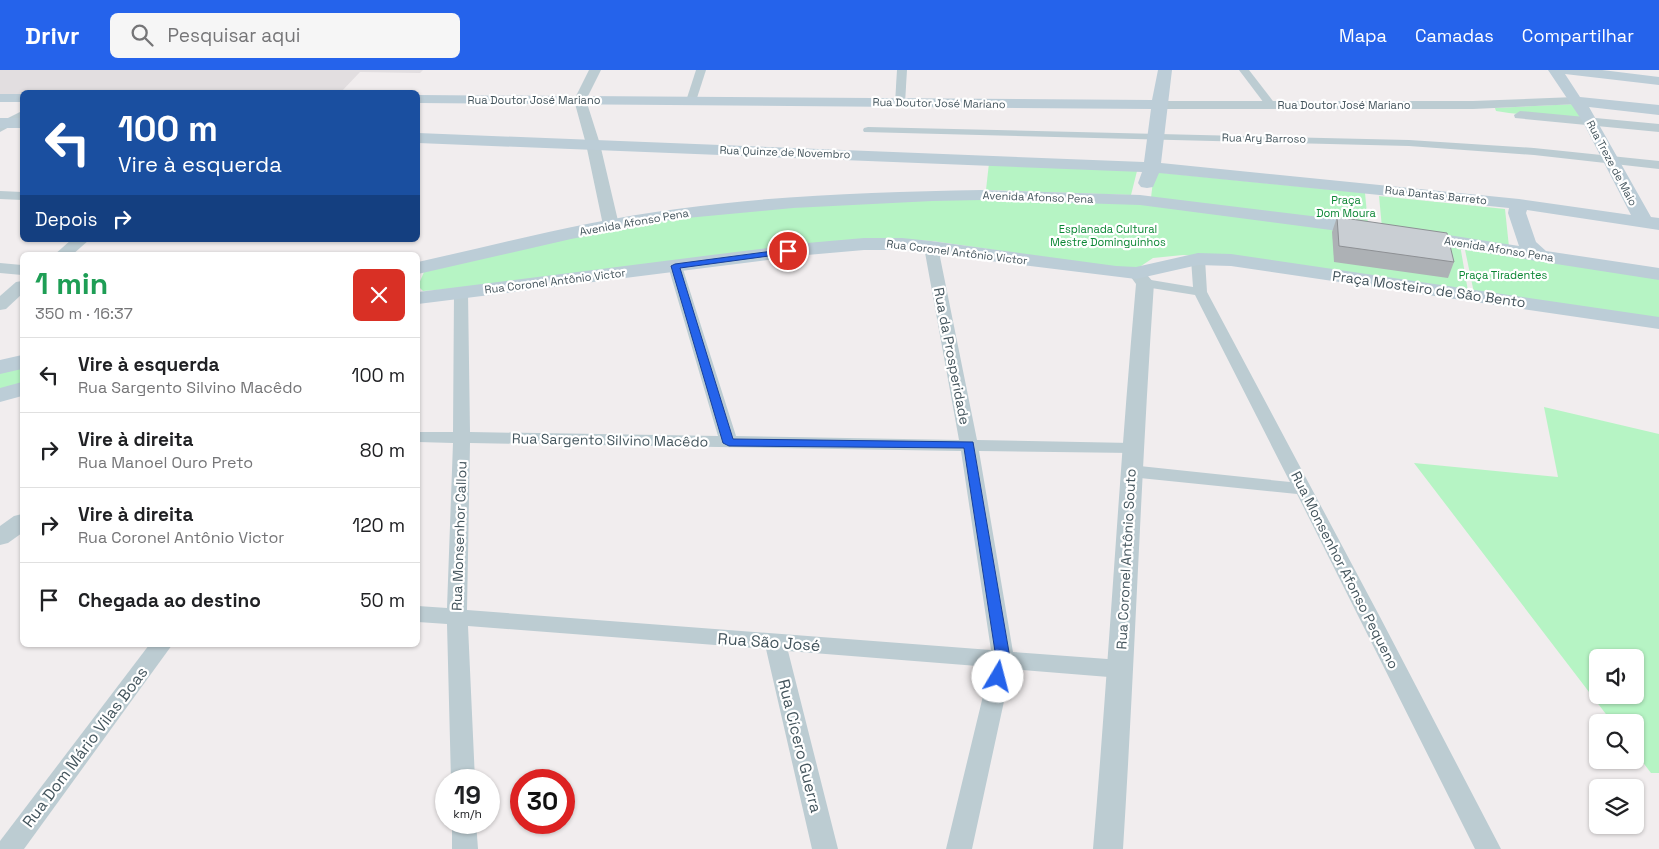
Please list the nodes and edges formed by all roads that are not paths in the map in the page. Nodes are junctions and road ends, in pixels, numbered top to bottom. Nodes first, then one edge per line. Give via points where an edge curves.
1 (595, 70) edge
2 (701, 70) edge
3 (902, 70) edge
4 (1165, 70) edge
5 (1244, 70) edge
6 (1555, 70) edge
7 (1566, 70) edge
8 (1645, 70) edge
9 (1659, 72) edge
10 (1659, 81) edge
11 (0, 98) edge
12 (20, 98) edge
13 (420, 99) edge
14 (580, 100) junction
15 (691, 101) junction
16 (900, 103) junction
17 (1579, 103) junction
18 (1159, 105) junction
19 (1271, 105) junction
20 (1467, 105) junction
21 (1659, 110) edge
22 (1591, 122) junction
23 (1659, 128) edge
24 (868, 130) dead end
25 (1157, 137) junction
26 (420, 138) edge
27 (593, 144) junction
28 (1610, 158) junction
29 (980, 159) junction
30 (1659, 165) edge
31 (1152, 167) junction
32 (0, 195) edge
33 (982, 195) junction
34 (20, 196) edge
35 (1140, 200) junction
36 (1519, 204) junction
37 (1379, 217) junction
38 (1651, 223) edge
39 (611, 225) junction
40 (78, 242) edge
41 (930, 247) junction
42 (66, 252) edge
43 (1541, 256) junction
44 (1198, 259) junction
45 (675, 266) junction
46 (0, 268) edge
47 (420, 268) edge
48 (20, 270) edge
49 (1659, 274) edge
50 (1141, 278) junction
51 (20, 288) edge
52 (1200, 292) junction
53 (461, 293) junction
54 (420, 298) edge
55 (0, 304) edge
56 (1659, 323) edge
57 (20, 362) edge
58 (0, 367) edge
59 (20, 390) edge
60 (0, 395) edge
61 (420, 437) edge
62 (462, 437) junction
63 (729, 443) junction
64 (969, 445) junction
65 (1132, 448) junction
66 (1130, 471) junction
67 (1303, 489) junction
68 (420, 614) edge
69 (457, 617) junction
70 (775, 642) junction
71 (160, 647) edge
72 (1003, 658) junction
73 (1121, 669) junction
74 (463, 769) edge
75 (464, 834) edge
76 (9, 849) edge
77 (465, 849) edge
78 (825, 849) edge
79 (959, 849) edge
80 (1108, 849) edge
81 (1488, 849) edge

1 - 14 street
2 - 15 street
3 - 16 street
4 - 18 main road
5 - 19 street
6 - 17 main road
7 - 10 main road
7 - 17 main road
8 - 9 main road
11 - 12 main road
13 - 14 main road, Rua Doutor José Mariano
14 - 15 main road, Rua Doutor José Mariano
14 - 27 street
15 - 16 main road, Rua Doutor José Mariano
16 - 18 main road, Rua Doutor José Mariano
17 - 20 street
17 - 21 main road
17 - 22 main road, Rua Treze de Maio
18 - 19 street, Rua Doutor José Mariano
18 - 25 main road
19 - 20 street, Rua Doutor José Mariano
20 - 22 street via 1506,113
22 - 23 street
22 - 28 main road, Rua Treze de Maio
24 - 25 street, Rua Ary Barroso
25 - 28 street, Rua Ary Barroso via 1340,140
25 - 31 main road
26 - 27 main road, Rua Quinze de Novembro
27 - 29 main road, Rua Quinze de Novembro
27 - 39 street
28 - 30 street, Rua Ary Barroso
28 - 38 main road, Rua Treze de Maio
29 - 31 main road, Rua Quinze de Novembro
29 - 33 main road
31 - 35 main road
31 - 37 main road, Rua Dantas Barreto
32 - 34 street
33 - 35 main road, Avenida Afonso Pena
33 - 39 main road, Avenida Afonso Pena via 750,206
35 - 37 main road, Avenida Afonso Pena
36 - 37 main road, Rua Dantas Barreto
36 - 38 main road, Rua Dantas Barreto
36 - 43 main road via 1517,213 1527,244
37 - 43 main road, Avenida Afonso Pena
39 - 47 main road, Avenida Afonso Pena
40 - 42 street
41 - 45 main road, Rua Coronel Antônio Victor via 883,243 846,245
41 - 50 main road, Rua Coronel Antônio Victor
41 - 64 street, Rua da Prosperidade
43 - 49 main road, Avenida Afonso Pena
44 - 50 main road, Rua Coronel Antônio Victor
44 - 52 street
44 - 56 main road, Praça Mosteiro de São Bento via 1232,260
45 - 53 main road, Rua Coronel Antônio Victor
45 - 63 street
46 - 48 street
50 - 52 street
50 - 65 street, Rua Coronel Antônio Souto
51 - 55 street
52 - 67 street, Rua Monsenhor Afonso Pequeno
53 - 54 main road, Rua Coronel Antônio Victor
53 - 62 street, Rua Monsenhor Callou
57 - 58 main road
59 - 60 main road
61 - 62 street, Rua Sargento Silvino Macêdo
62 - 63 street, Rua Sargento Silvino Macêdo
62 - 69 street, Rua Monsenhor Callou
63 - 64 street, Rua Sargento Silvino Macêdo
64 - 65 street, Rua Sargento Silvino Macêdo
64 - 72 street, Rua da Prosperidade
65 - 66 street, Rua Coronel Antônio Souto
66 - 67 street
66 - 73 street, Rua Coronel Antônio Souto
67 - 81 street, Rua Monsenhor Afonso Pequeno
68 - 69 street, Rua São José
69 - 70 street, Rua São José
69 - 74 street, Rua Monsenhor Callou
70 - 72 street, Rua São José
70 - 78 street, Rua Cícero Guerra
71 - 76 street, Rua Dom Mário Vilas Boas
72 - 73 street, Rua São José
72 - 79 street, Rua da Prosperidade
73 - 80 street, Rua Coronel Antônio Souto
75 - 77 street

